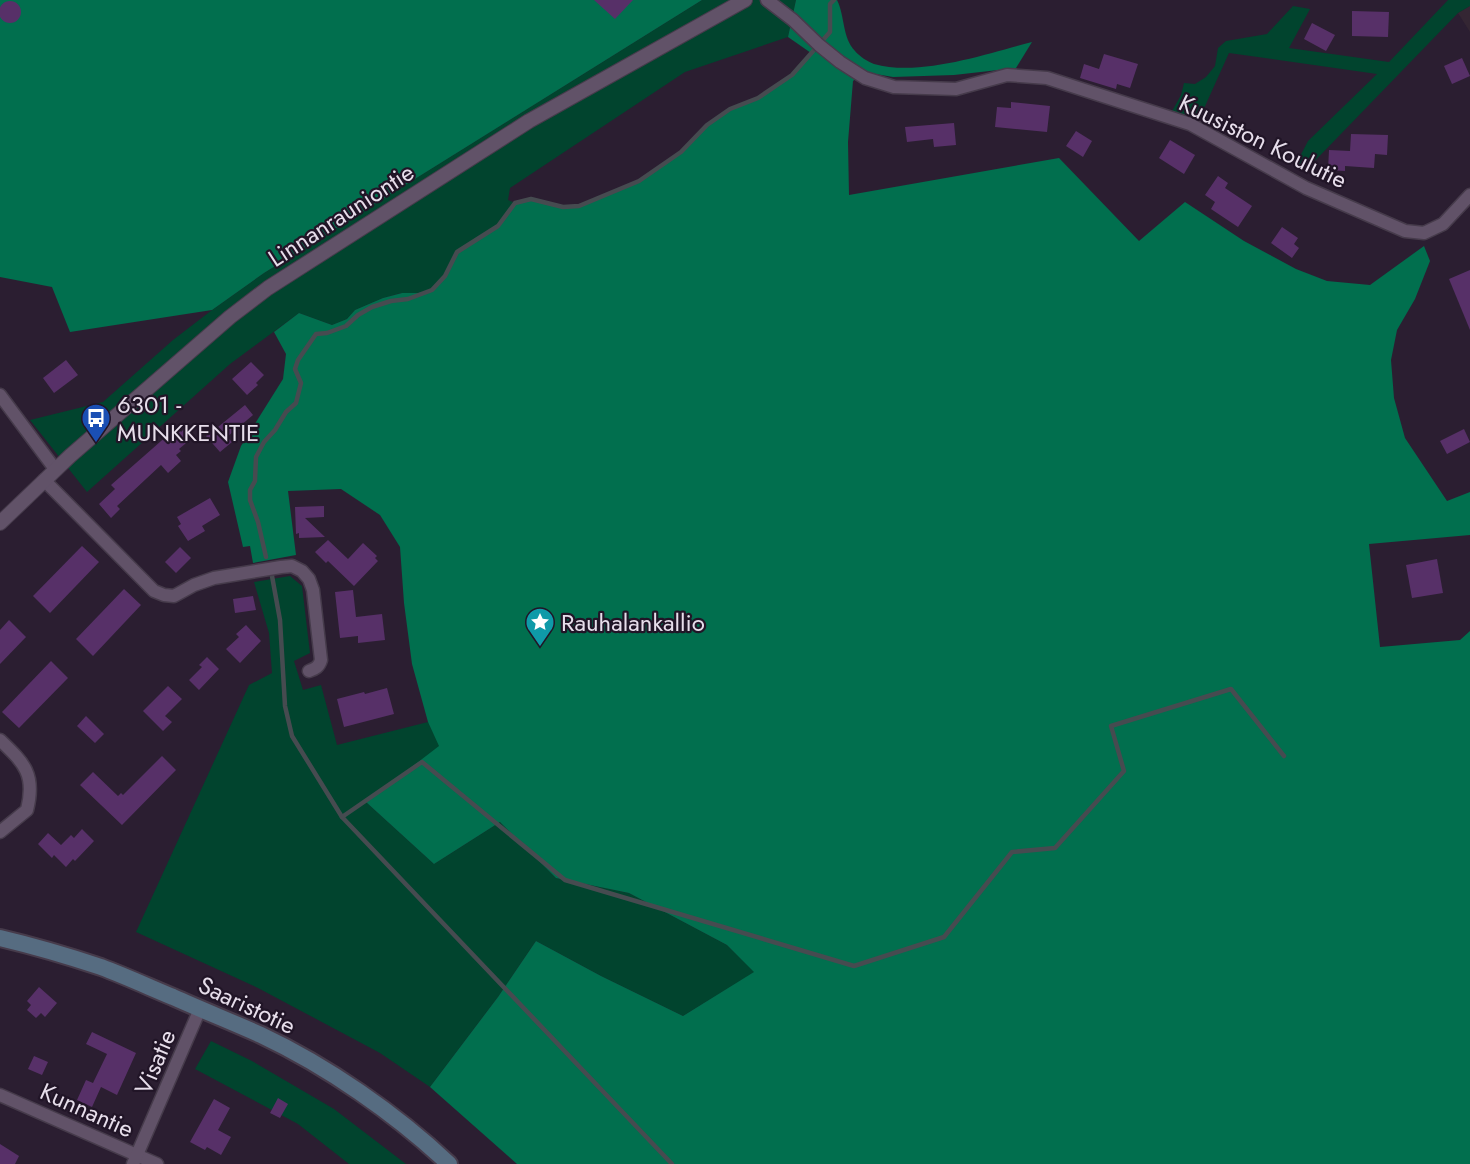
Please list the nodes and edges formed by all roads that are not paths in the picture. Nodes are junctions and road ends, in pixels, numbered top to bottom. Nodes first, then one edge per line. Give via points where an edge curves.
1 (745, 0) edge
2 (767, 0) edge
3 (1470, 195) edge
4 (0, 395) edge
5 (55, 469) junction
6 (44, 480) junction
7 (0, 523) edge
8 (309, 671) dead end
9 (0, 740) edge
10 (0, 832) edge
11 (0, 938) edge
12 (200, 1009) junction
13 (0, 1095) edge
14 (135, 1160) edge
15 (157, 1164) edge
16 (449, 1164) edge

1 - 5 street, Linnanrauniontie via 529,121 268,288
2 - 3 street, Kuusiston Koulutie via 840,62 865,78 894,87 956,89 1006,75 1047,78 1190,124 1306,188 1405,231 1424,233 1443,224
4 - 5 street
5 - 6 street, Linnanrauniontie
6 - 7 street, Linnanrauniontie
6 - 8 street via 154,591 164,595 174,596 224,576 292,566 302,571 312,590 321,660 316,669
9 - 10 street via 28,773 30,788 27,810
11 - 12 main road, Saaristotie via 102,968
12 - 14 street, Visatie
12 - 16 main road, Saaristotie via 311,1062 395,1119
13 - 14 street, Kunnantie
14 - 15 street, Kunnantie

